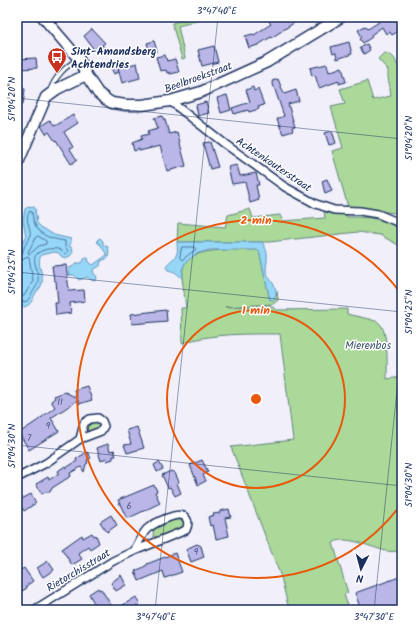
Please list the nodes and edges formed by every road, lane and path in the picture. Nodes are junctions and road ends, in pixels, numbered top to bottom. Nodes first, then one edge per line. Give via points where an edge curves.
1 (43, 17) edge
2 (341, 17) edge
3 (79, 59) junction
4 (86, 75) junction
5 (49, 94) junction
6 (170, 101) junction
7 (17, 165) edge
8 (402, 224) edge
9 (80, 439) dead end
10 (17, 478) edge
11 (134, 551) junction
12 (38, 609) edge

1 - 3 street, Beelbroekstraat
2 - 6 street, Beelbroekstraat via 255,68 201,92
3 - 4 street, Beelbroekstraat
3 - 5 lane via 67,65
4 - 5 street
4 - 6 street, Beelbroekstraat via 98,93 112,103 142,105
5 - 7 street
6 - 8 street, Achtenkouterstraat via 285,187 316,204 334,210 378,214
9 - 10 street via 46,463
11 - 11 street, Rietorchisstraat via 186,530 187,519 185,516 173,515 147,529
11 - 12 street, Rietorchisstraat via 113,561

